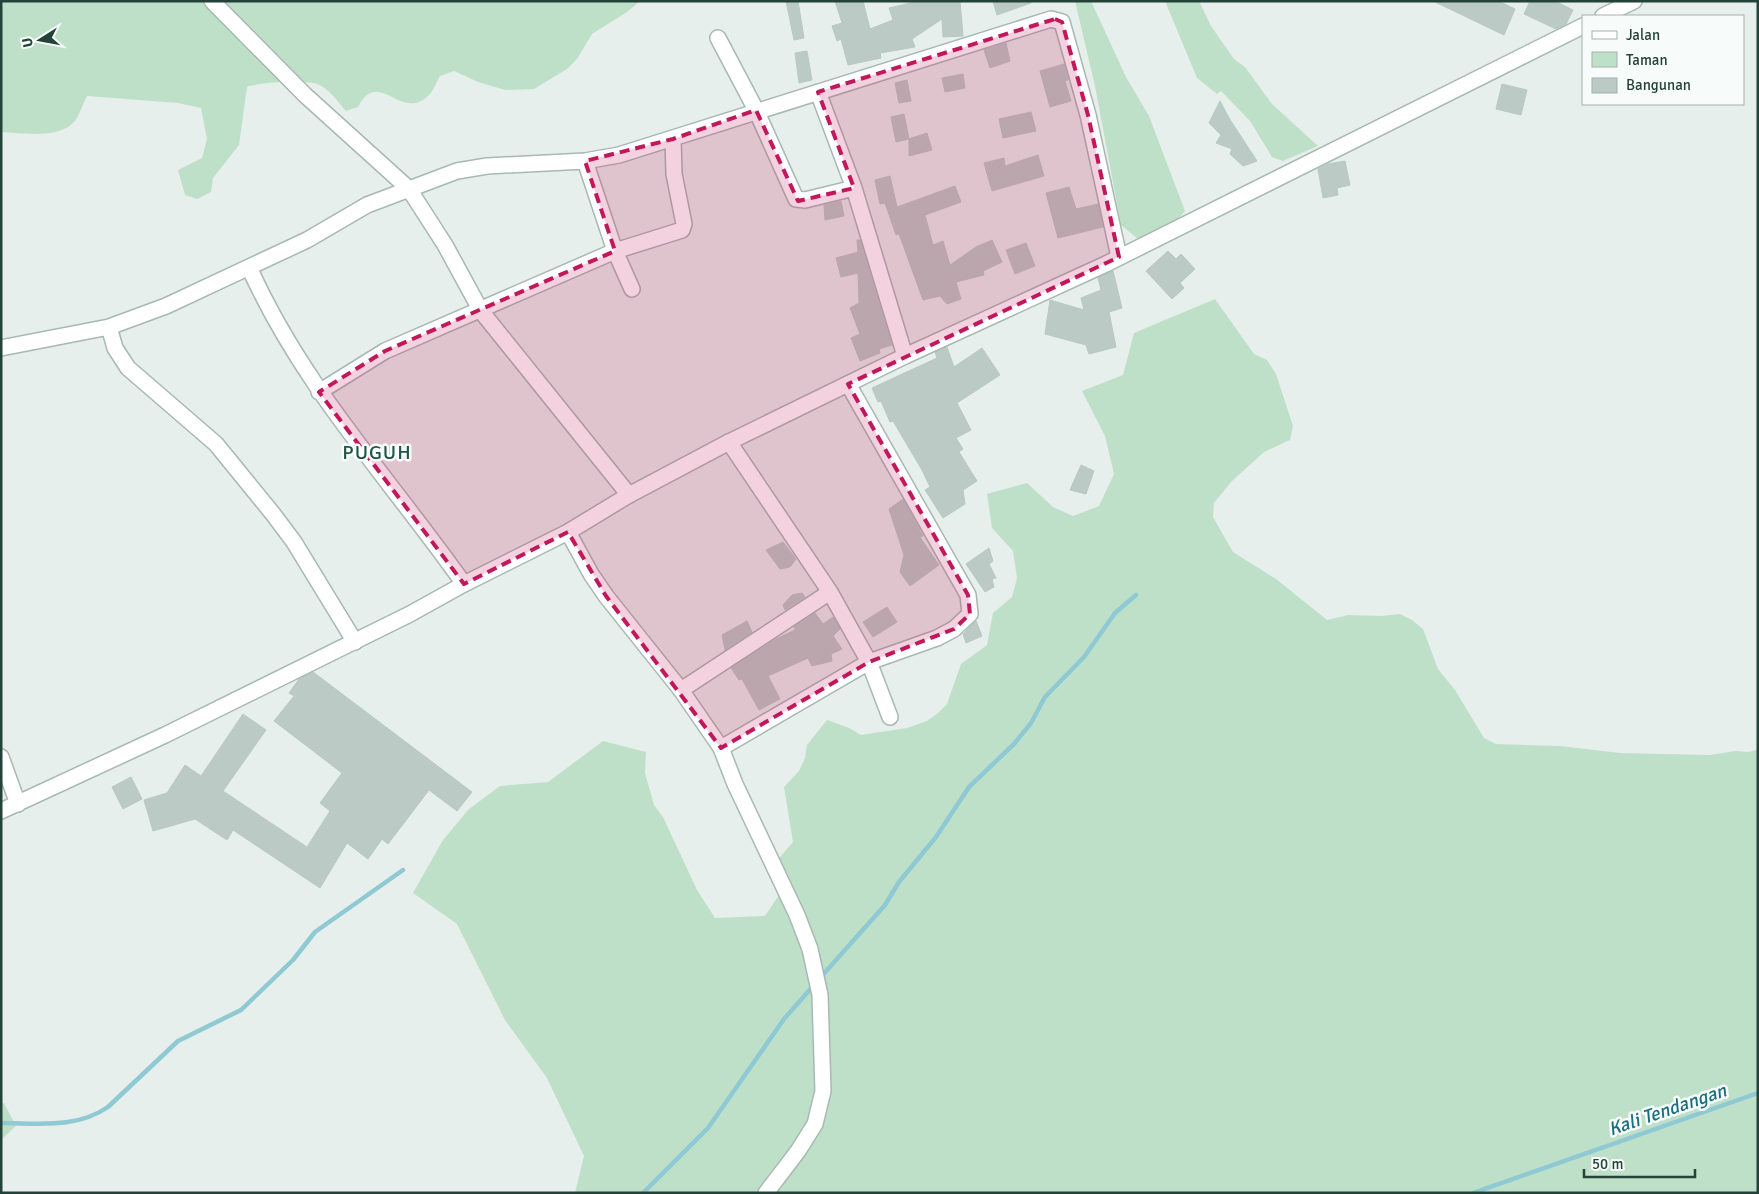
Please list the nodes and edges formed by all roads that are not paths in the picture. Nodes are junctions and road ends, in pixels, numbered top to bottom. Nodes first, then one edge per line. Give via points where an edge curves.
1 (212, 1) edge
2 (1634, 1) edge
3 (1605, 15) edge
4 (1582, 26) edge
5 (718, 38) dead end
6 (818, 92) junction
7 (756, 110) junction
8 (673, 139) junction
9 (585, 161) junction
10 (854, 188) junction
11 (409, 189) junction
12 (615, 252) junction
13 (1119, 257) junction
14 (249, 267) junction
15 (632, 290) dead end
16 (481, 310) junction
17 (109, 326) junction
18 (1, 348) edge
19 (905, 356) junction
20 (848, 384) junction
21 (319, 392) junction
22 (729, 442) junction
23 (629, 495) junction
24 (568, 532) junction
25 (464, 584) junction
26 (830, 592) junction
27 (355, 642) junction
28 (869, 662) junction
29 (681, 690) junction
30 (890, 717) dead end
31 (721, 748) junction
32 (1, 757) edge
33 (18, 804) junction
34 (1, 811) edge
35 (766, 1193) edge

1 - 11 street via 305,95
2 - 3 street
4 - 13 street
5 - 7 street
6 - 7 street
6 - 10 street
6 - 13 street via 1023,27 1051,19 1062,22 1088,115
7 - 8 street
7 - 10 street via 796,199 805,200
8 - 9 street
8 - 12 street via 674,174 684,224 682,230
9 - 11 street via 472,168
9 - 12 street
10 - 19 street
11 - 14 street via 367,205 307,240
11 - 16 street
12 - 15 street
12 - 16 street
13 - 19 street
14 - 17 street via 166,306
14 - 21 street via 277,323
16 - 21 street via 385,352
16 - 23 street
17 - 18 street
17 - 27 street via 115,348 128,368 216,444 273,514
19 - 20 street
20 - 22 street
20 - 28 street via 932,528 971,606 970,614 954,629
21 - 25 street
22 - 23 street
22 - 26 street
23 - 24 street
24 - 25 street
24 - 29 street via 606,596
25 - 27 street
26 - 28 street
26 - 29 street
27 - 33 street
28 - 30 street
28 - 31 street
29 - 31 street
31 - 35 street via 797,915 810,949 820,996 823,1091 815,1124
32 - 33 street
33 - 34 street

